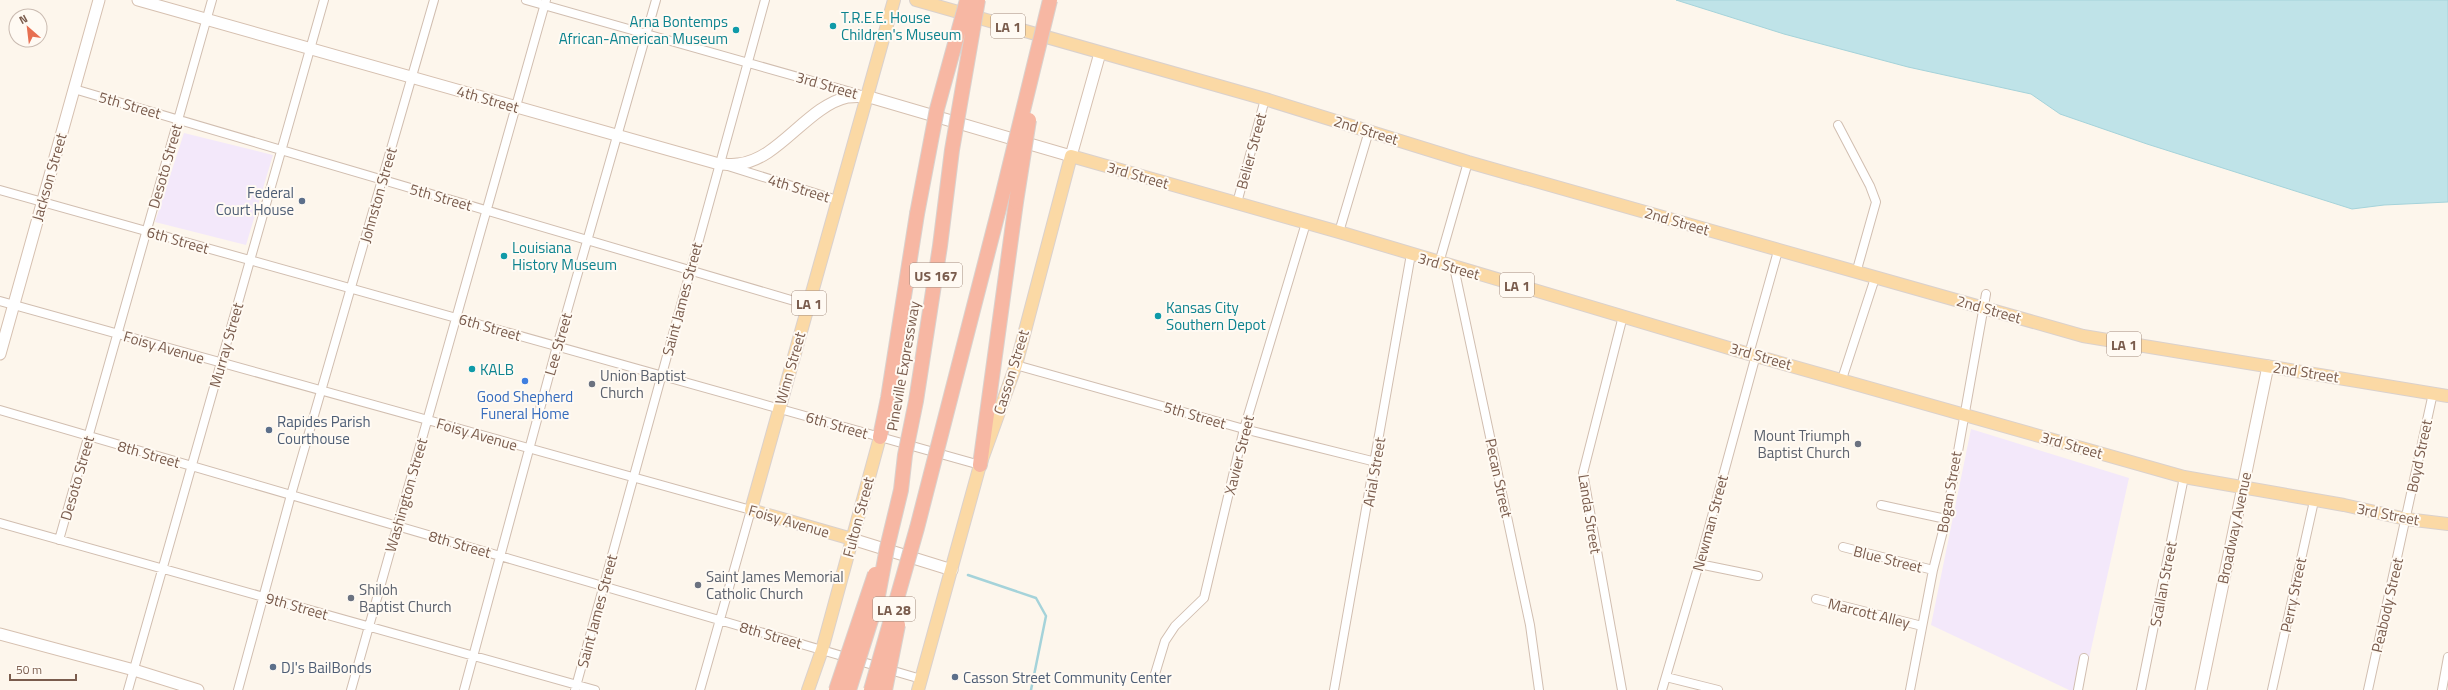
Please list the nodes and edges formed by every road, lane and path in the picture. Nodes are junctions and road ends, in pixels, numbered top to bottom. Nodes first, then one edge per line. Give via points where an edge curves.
1 (99, 0) edge
2 (138, 0) edge
3 (212, 0) edge
4 (324, 0) edge
5 (434, 0) edge
6 (526, 0) edge
7 (656, 0) edge
8 (765, 0) edge
9 (894, 0) edge
10 (916, 0) edge
11 (967, 0) edge
12 (978, 0) edge
13 (1050, 0) edge
14 (545, 3) edge
15 (1045, 18) junction
16 (206, 19) junction
17 (647, 34) junction
18 (310, 48) junction
19 (1100, 53) junction
20 (747, 63) junction
21 (412, 77) junction
22 (74, 89) junction
23 (866, 96) junction
24 (1264, 99) junction
25 (516, 106) junction
26 (178, 119) junction
27 (1838, 125) dead end
28 (1369, 131) junction
29 (619, 136) junction
30 (281, 150) junction
31 (1071, 156) junction
32 (1468, 162) junction
33 (720, 164) junction
34 (382, 180) junction
35 (0, 190) edge
36 (837, 200) junction
37 (43, 202) junction
38 (1237, 203) junction
39 (486, 210) junction
40 (1306, 224) junction
41 (147, 231) junction
42 (1339, 232) junction
43 (588, 240) junction
44 (1778, 250) junction
45 (1411, 254) junction
46 (250, 260) junction
47 (1438, 262) junction
48 (1454, 267) junction
49 (690, 270) junction
50 (1856, 273) junction
51 (1875, 278) junction
52 (351, 288) junction
53 (1986, 294) dead end
54 (0, 301) edge
55 (14, 305) junction
56 (808, 305) junction
57 (1983, 306) junction
58 (1623, 316) junction
59 (456, 318) junction
60 (117, 334) junction
61 (557, 346) junction
62 (0, 354) edge
63 (1752, 355) junction
64 (221, 362) junction
65 (1016, 365) junction
66 (2268, 366) junction
67 (661, 375) junction
68 (1842, 379) junction
69 (322, 390) junction
70 (2432, 393) junction
71 (2448, 396) edge
72 (779, 408) junction
73 (0, 410) edge
74 (1963, 414) junction
75 (427, 420) junction
76 (1244, 429) junction
77 (88, 436) junction
78 (880, 437) junction
79 (529, 448) junction
80 (1376, 462) junction
81 (980, 465) junction
82 (192, 466) junction
83 (633, 477) junction
84 (2184, 477) junction
85 (2243, 489) junction
86 (291, 495) junction
87 (2314, 501) junction
88 (1881, 505) dead end
89 (751, 510) junction
90 (1946, 519) junction
91 (2406, 519) junction
92 (0, 523) edge
93 (2448, 524) edge
94 (397, 526) junction
95 (917, 528) junction
96 (852, 539) junction
97 (59, 540) junction
98 (887, 548) junction
99 (1843, 548) dead end
100 (500, 556) junction
101 (1699, 564) junction
102 (163, 569) junction
103 (952, 570) junction
104 (1933, 570) junction
105 (1758, 576) dead end
106 (603, 586) junction
107 (265, 597) junction
108 (1816, 599) dead end
109 (720, 620) junction
110 (369, 626) junction
111 (1922, 626) junction
112 (0, 634) edge
113 (822, 650) junction
114 (473, 656) junction
115 (2448, 657) edge
116 (2084, 658) dead end
117 (134, 670) junction
118 (1155, 674) dead end
119 (1666, 677) junction
120 (919, 684) edge
121 (576, 687) edge
122 (128, 690) edge
123 (198, 690) edge
124 (238, 690) edge
125 (351, 690) edge
126 (464, 690) edge
127 (595, 690) edge
128 (700, 690) edge
129 (808, 690) edge
130 (836, 690) edge
131 (849, 690) edge
132 (871, 690) edge
133 (885, 690) edge
134 (1334, 690) edge
135 (1539, 690) edge
136 (1622, 690) edge
137 (1662, 690) edge
138 (1718, 690) edge
139 (1910, 690) edge
140 (2078, 690) edge
141 (2142, 690) edge
142 (2201, 690) edge
143 (2272, 690) edge
144 (2368, 690) edge
145 (2442, 690) edge

1 - 22 main road, Jackson Street
2 - 16 main road, 4th Street
3 - 16 street, Desoto Street
4 - 18 street, Murray Street
5 - 21 street, Johnston Street
6 - 14 street, 3rd Street
7 - 17 street, Lee Street
8 - 20 street, Saint James Street
9 - 23 main road, Winn Street / LA 1
10 - 19 main road, 2nd Street / LA 1
11 - 78 highway, bridge via 937,109
12 - 98 highway, Pineville Expressway / US 167, bridge via 952,150 916,402 901,490
13 - 15 highway, US 167, bridge
14 - 17 street, 3rd Street
14 - 25 street, Washington Street
15 - 81 highway, bridge via 1016,202
15 - 95 highway, US 167, bridge
16 - 18 main road, 4th Street
16 - 26 street, Desoto Street
17 - 20 street, 3rd Street
17 - 29 street, Lee Street
18 - 21 main road, 4th Street
18 - 30 street, Murray Street
19 - 24 main road, 2nd Street / LA 1
19 - 31 main road, Casson Street
20 - 23 street, 3rd Street
20 - 33 street, Saint James Street
21 - 25 main road, 4th Street
21 - 34 street, Johnston Street
22 - 26 street, 5th Street
22 - 37 main road, Jackson Street
23 - 31 main road, 3rd Street
23 - 33 main road via 834,103 750,161
23 - 36 main road, Winn Street / LA 1
24 - 28 main road, 2nd Street / LA 1
24 - 38 street, Belier Street
25 - 29 main road, 4th Street
25 - 39 street, Washington Street
26 - 30 street, 5th Street
26 - 41 street, Desoto Street
27 - 50 street via 1876,202
28 - 32 main road, 2nd Street / LA 1
28 - 42 street
29 - 33 main road, 4th Street
29 - 43 street, Lee Street
30 - 34 street, 5th Street
30 - 46 street, Murray Street
31 - 38 main road, 3rd Street / LA 1
31 - 65 main road, Casson Street
32 - 44 main road, 2nd Street / LA 1
32 - 47 street
33 - 36 street, 4th Street
33 - 49 street, Saint James Street
34 - 39 street, 5th Street
34 - 52 street, Johnston Street
35 - 37 street, 6th Street
36 - 56 main road, Winn Street / LA 1
37 - 41 street, 6th Street
37 - 55 main road, Jackson Street
38 - 40 main road, 3rd Street / LA 1
39 - 43 street, 5th Street
39 - 59 street, Washington Street
40 - 42 main road, 3rd Street / LA 1
40 - 76 street, Xavier Street
41 - 46 street, 6th Street
41 - 60 street, Desoto Street
42 - 45 main road, 3rd Street / LA 1
43 - 49 street, 5th Street
43 - 61 street, Lee Street
44 - 50 main road, 2nd Street / LA 1
44 - 63 street, Newman Street
45 - 47 main road, 3rd Street / LA 1
45 - 80 street, Arial Street
46 - 52 street, 6th Street
46 - 64 street, Murray Street
47 - 48 main road, 3rd Street / LA 1
48 - 58 main road, 3rd Street / LA 1
48 - 135 street, Pecan Street via 1530,625
49 - 56 street, 5th Street
49 - 67 street, Saint James Street
50 - 51 main road, 2nd Street / LA 1
51 - 57 main road, 2nd Street / LA 1
51 - 68 street
52 - 59 street, 6th Street
52 - 69 street, Johnston Street
53 - 57 street, Bogan Street
54 - 55 street, Foisy Avenue
55 - 60 street, Foisy Avenue
55 - 62 main road, Jackson Street
56 - 72 main road, Winn Street / LA 1
57 - 66 main road, 2nd Street / LA 1 via 2083,336
57 - 74 street, Bogan Street
58 - 63 main road, 3rd Street / LA 1
58 - 136 street, Landa Street via 1583,473
59 - 61 street, 6th Street
59 - 75 street, Washington Street
60 - 64 street, Foisy Avenue
60 - 77 street, Desoto Street
61 - 67 street, 6th Street
61 - 79 street, Lee Street
63 - 68 main road, 3rd Street / LA 1
63 - 101 street, Newman Street
64 - 69 street, Foisy Avenue
64 - 82 street, Murray Street
65 - 76 street, 5th Street
65 - 81 main road, Casson Street
66 - 70 main road, 2nd Street / LA 1
66 - 85 main road, Broadway Avenue
67 - 72 street, 6th Street
67 - 83 street, Saint James Street
68 - 74 main road, 3rd Street / LA 1
69 - 75 street, Foisy Avenue
69 - 86 street, Johnston Street
70 - 71 main road, 2nd Street / LA 1
70 - 91 street, Boyd Street
72 - 78 street, 6th Street
72 - 89 main road, Winn Street / LA 1
73 - 77 street, 8th Street
74 - 84 main road, 3rd Street / LA 1
74 - 90 street, Bogan Street
75 - 79 street, Foisy Avenue
75 - 94 street, Washington Street
76 - 80 street, 5th Street
76 - 118 street, Xavier Street via 1204,598 1175,626 1165,641
77 - 82 street, 8th Street
77 - 97 street, Desoto Street
78 - 81 street, 6th Street
78 - 96 main road, Fulton Street
79 - 83 street, Foisy Avenue
79 - 100 street, Lee Street
80 - 134 street, Arial Street
81 - 103 main road, Casson Street
82 - 86 street, 8th Street
82 - 102 street, Murray Street
83 - 89 street, Foisy Avenue
83 - 106 street, Saint James Street
84 - 85 main road, 3rd Street / LA 1
84 - 141 street, Scallan Street
85 - 87 main road, 3rd Street / LA 1
85 - 142 main road, Broadway Avenue
86 - 94 street, 8th Street
86 - 107 street
87 - 91 main road, 3rd Street / LA 1
87 - 143 street, Perry Street
88 - 90 street
89 - 96 main road, Foisy Avenue
89 - 109 street, Winn Street
90 - 104 street, Bogan Street
91 - 93 main road, 3rd Street / LA 1
91 - 144 street, Peabody Street
92 - 97 street, 9th Street
94 - 100 street, 8th Street
94 - 110 street, Washington Street
95 - 132 highway, LA 28, bridge
95 - 133 highway, US 167, bridge
96 - 103 main road, Foisy Avenue
96 - 113 main road, Fulton Street
97 - 102 street, 9th Street
98 - 130 highway, LA 28, bridge
98 - 131 highway, US 167, bridge via 877,601
99 - 104 street, Blue Street
100 - 106 street, 8th Street
100 - 114 street, Lee Street
101 - 105 street
101 - 119 street, Newman Street
102 - 107 street, 9th Street
102 - 117 street, Murray Street
103 - 120 main road, Casson Street
104 - 111 street, Bogan Street
106 - 109 street, 8th Street
106 - 121 street, Saint James Street
107 - 110 street, 9th Street
107 - 124 street
108 - 111 street, Marcott Alley
109 - 113 street, 8th Street
109 - 128 street, Winn Street
110 - 114 street, 9th Street
110 - 125 street, Washington Street
111 - 139 street, Bogan Street
112 - 117 main road
113 - 120 street, 8th Street
113 - 129 main road, Fulton Street
114 - 121 street, 9th Street
114 - 126 street, Lee Street
115 - 145 street
116 - 140 street
117 - 122 street, Murray Street
117 - 123 main road
119 - 137 street, Newman Street
119 - 138 street
121 - 127 street, 9th Street

